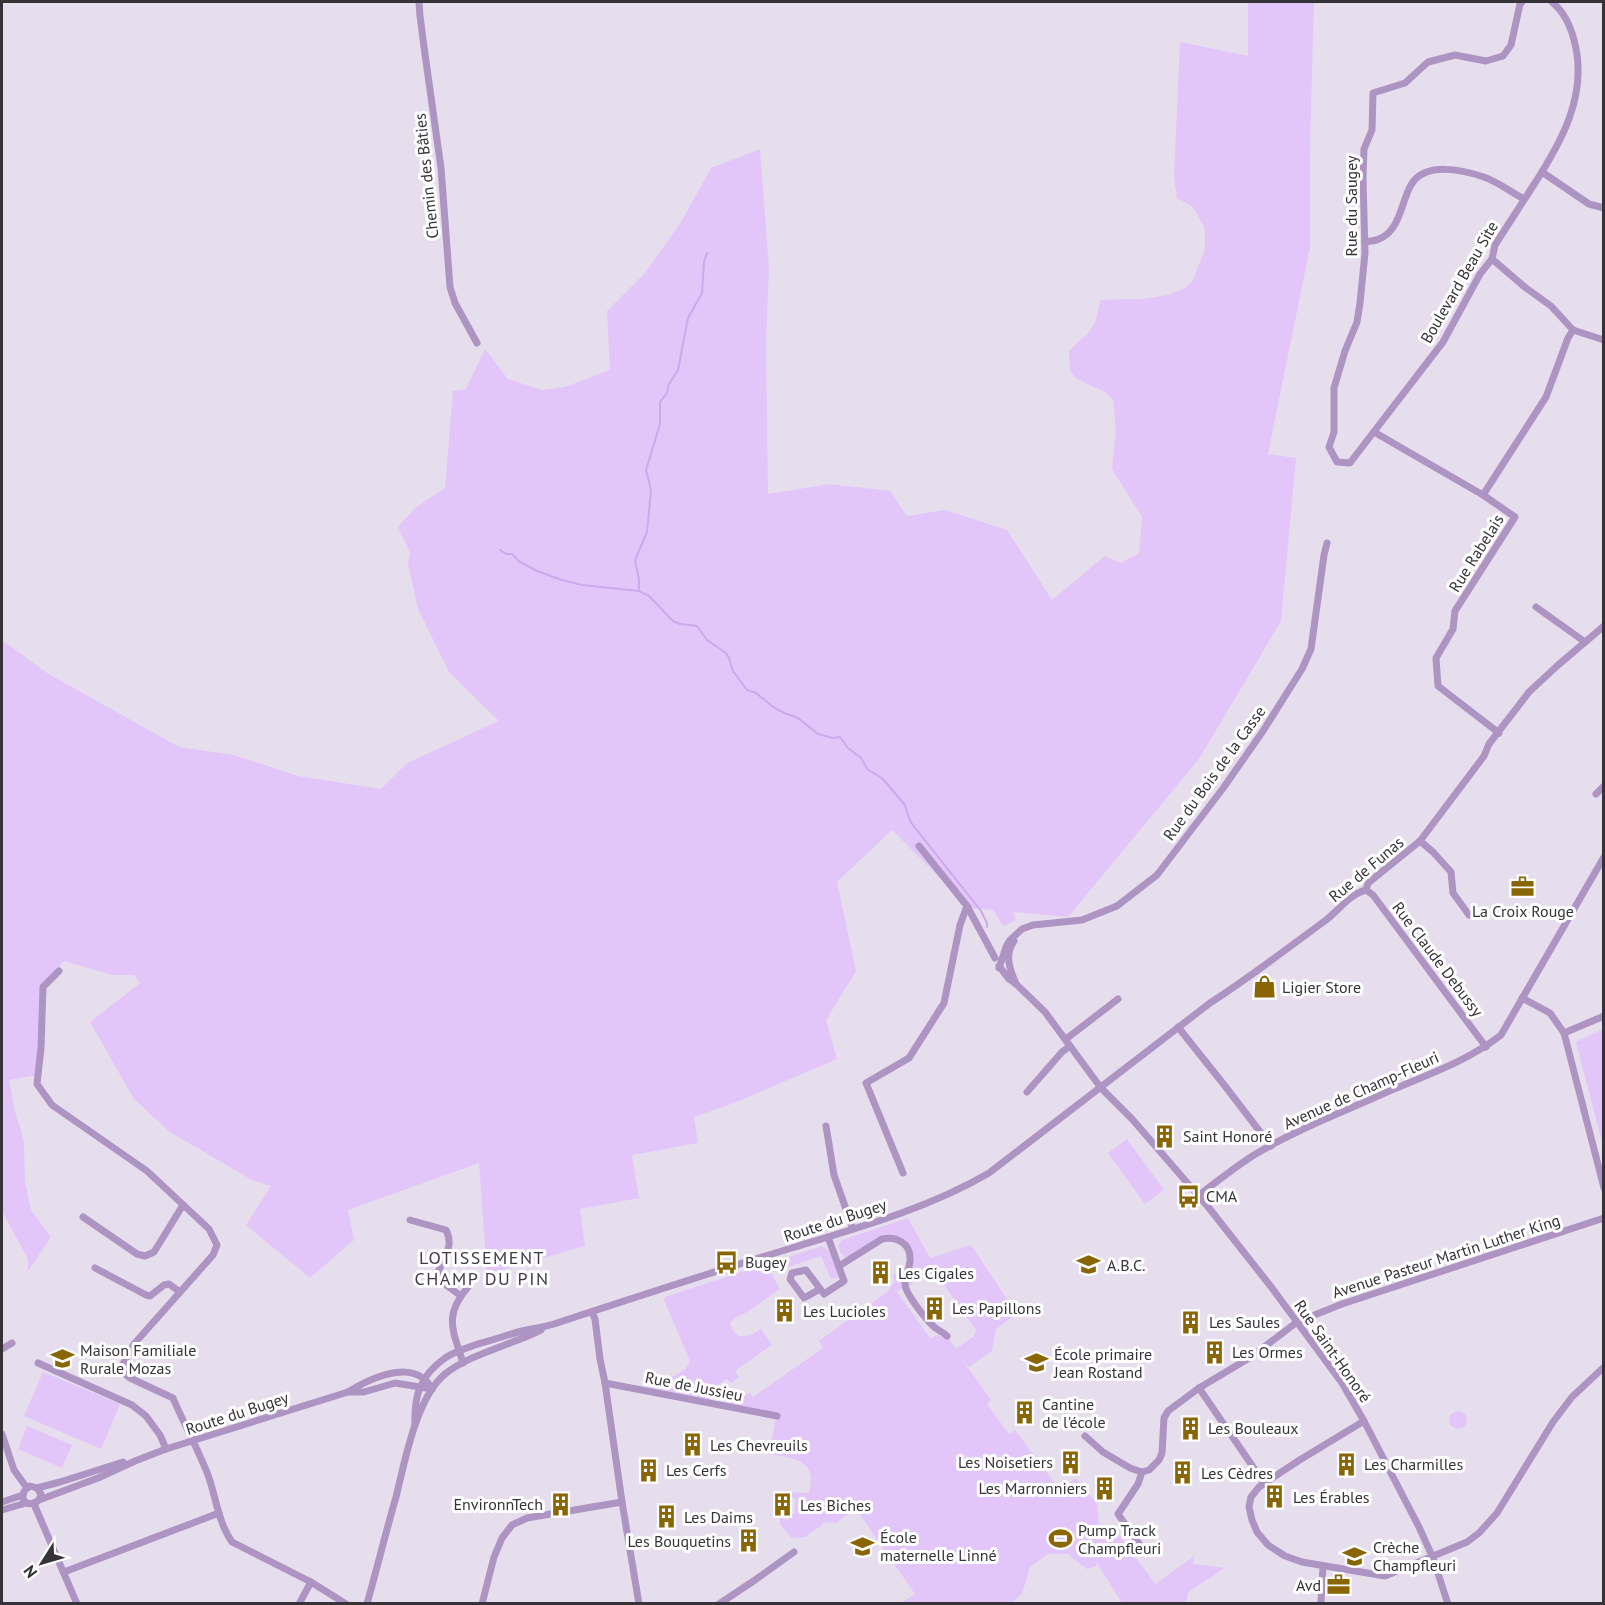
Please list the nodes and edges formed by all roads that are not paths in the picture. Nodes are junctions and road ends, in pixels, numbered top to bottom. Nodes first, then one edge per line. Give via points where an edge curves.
1 (420, 2) edge
2 (1522, 2) edge
3 (1551, 2) edge
4 (1542, 172) junction
5 (1524, 199) junction
6 (1604, 208) edge
7 (1365, 242) junction
8 (1492, 259) junction
9 (1573, 330) junction
10 (1604, 340) edge
11 (477, 343) dead end
12 (1374, 432) junction
13 (1483, 495) junction
14 (1327, 543) dead end
15 (1536, 607) dead end
16 (1604, 626) edge
17 (1585, 642) junction
18 (1499, 733) junction
19 (1604, 786) edge
20 (1596, 794) dead end
21 (1420, 840) junction
22 (919, 846) dead end
23 (1604, 857) edge
24 (1366, 890) junction
25 (967, 906) junction
26 (1469, 915) dead end
27 (1022, 929) junction
28 (998, 962) junction
29 (1009, 967) junction
30 (59, 971) dead end
31 (1016, 984) junction
32 (1522, 998) junction
33 (1118, 999) dead end
34 (1604, 1016) edge
35 (1178, 1027) junction
36 (1564, 1033) junction
37 (1068, 1042) junction
38 (1486, 1047) junction
39 (1101, 1088) junction
40 (1027, 1092) dead end
41 (826, 1126) dead end
42 (1271, 1146) junction
43 (903, 1173) dead end
44 (1604, 1188) edge
45 (1198, 1196) junction
46 (183, 1205) junction
47 (83, 1217) dead end
48 (1604, 1218) edge
49 (410, 1220) dead end
50 (853, 1229) junction
51 (828, 1237) junction
52 (839, 1266) junction
53 (95, 1268) dead end
54 (468, 1287) dead end
55 (820, 1288) junction
56 (180, 1292) junction
57 (461, 1296) junction
58 (592, 1312) junction
59 (1297, 1322) junction
60 (551, 1325) junction
61 (946, 1336) dead end
62 (12, 1343) dead end
63 (2, 1349) edge
64 (459, 1350) junction
65 (38, 1363) dead end
66 (463, 1363) junction
67 (1604, 1367) edge
68 (425, 1378) junction
69 (605, 1383) junction
70 (419, 1387) junction
71 (1199, 1388) junction
72 (432, 1389) junction
73 (348, 1392) junction
74 (777, 1416) dead end
75 (1364, 1421) junction
76 (415, 1424) junction
77 (2, 1434) edge
78 (1085, 1436) dead end
79 (192, 1441) junction
80 (166, 1449) junction
81 (135, 1461) junction
82 (1142, 1472) junction
83 (1264, 1483) junction
84 (27, 1488) junction
85 (37, 1488) junction
86 (31, 1501) junction
87 (2, 1502) edge
88 (622, 1502) junction
89 (2, 1510) edge
90 (219, 1513) junction
91 (794, 1552) dead end
92 (1145, 1552) dead end
93 (1432, 1558) junction
94 (1323, 1566) junction
95 (64, 1572) junction
96 (311, 1582) junction
97 (77, 1604) edge
98 (299, 1604) edge
99 (346, 1604) edge
100 (367, 1604) edge
101 (482, 1604) edge
102 (639, 1604) edge
103 (719, 1604) edge
104 (1320, 1604) edge
105 (1448, 1604) edge

1 - 11 street, Chemin des Bâties via 441,168 450,287
2 - 7 street, Rue du Saugey via 1511,45 1503,56 1486,61 1455,54 1428,62 1405,83 1373,93 1372,130 1364,149
3 - 4 street, Boulevard Beau Site via 1570,24 1578,54 1579,83 1566,127
4 - 5 street, Boulevard Beau Site
4 - 6 street via 1589,204
5 - 7 street via 1485,177 1449,169 1429,171 1411,184 1391,231
5 - 8 street, Boulevard Beau Site via 1495,245
7 - 12 street, Rue du Saugey via 1357,322 1334,388 1334,432 1329,447 1337,462 1350,463
8 - 9 street via 1551,306
8 - 12 street, Boulevard Beau Site via 1443,342
9 - 10 street
9 - 13 street via 1546,397
12 - 13 street, Rue Rabelais
13 - 18 street, Rue Rabelais via 1515,517 1455,611 1453,629 1436,658 1438,686
14 - 27 street, Rue du Bois de la Casse via 1311,650 1302,669 1230,778 1157,875 1117,906 1082,920
15 - 17 street
16 - 17 street, Rue de Funas
17 - 18 street, Rue de Funas via 1529,692
18 - 21 street, Rue de Funas
19 - 20 street
21 - 24 street, Rue de Funas via 1368,883
21 - 26 street via 1451,872 1454,893
22 - 25 street
23 - 32 street, Avenue de Champ-Fleuri
24 - 35 street, Rue de Funas
24 - 38 street, Rue Claude Debussy via 1373,894
25 - 28 street
25 - 43 street via 944,1003 909,1058 866,1083
27 - 28 street via 1010,940
27 - 29 street via 1011,946
28 - 29 street
28 - 31 street
29 - 31 street
30 - 46 street via 43,987 37,1084 52,1105 147,1171
31 - 37 street via 1046,1012
32 - 36 street via 1550,1013
32 - 38 street, Avenue de Champ-Fleuri via 1501,1035
33 - 37 street
34 - 36 street
35 - 39 street, Rue de Funas
35 - 42 street
36 - 44 street
37 - 39 street
37 - 40 street
38 - 42 street, Avenue de Champ-Fleuri
39 - 45 street, Rue Saint-Honoré
39 - 50 street, Route du Bugey via 967,1186
41 - 50 street via 834,1175
42 - 45 street, Avenue de Champ-Fleuri
45 - 59 street, Rue Saint-Honoré
46 - 47 street via 154,1252 145,1256
46 - 56 street via 209,1229 217,1245 213,1255
48 - 59 street, Avenue Pasteur Martin Luther King
49 - 57 street via 446,1230 450,1247 438,1272 446,1285
50 - 51 street, Route du Bugey
51 - 52 street
51 - 58 street, Route du Bugey
52 - 55 street via 844,1281 824,1294
52 - 61 street via 882,1239 899,1239 910,1256 906,1289 933,1327
53 - 56 street via 146,1295 168,1284
54 - 57 street
55 - 55 street via 806,1270 792,1272 790,1279 804,1298
56 - 79 street via 134,1344 123,1372 173,1398
57 - 64 street via 454,1305 451,1322
58 - 60 street, Route du Bugey
58 - 69 street
59 - 71 street, Avenue Pasteur Martin Luther King via 1251,1357
59 - 75 street, Rue Saint-Honoré via 1342,1383
60 - 64 street, Route du Bugey
60 - 66 street, Route du Bugey
62 - 63 street
64 - 66 street
64 - 68 street, Route du Bugey
65 - 80 street via 132,1405 146,1416
66 - 72 street, Route du Bugey via 444,1375
67 - 93 street via 1572,1397 1553,1422 1490,1522 1467,1542
68 - 70 street, Route du Bugey
68 - 72 street
68 - 73 street, Route du Bugey via 402,1371
69 - 74 street, Rue de Jussieu
69 - 88 street
70 - 72 street, Route du Bugey
70 - 73 street, Route du Bugey via 395,1383 364,1392
70 - 76 street
71 - 82 street, Avenue Pasteur Martin Luther King via 1168,1412 1159,1460
71 - 83 street
72 - 76 street
73 - 79 street, Route du Bugey
75 - 83 street
75 - 93 street, Rue Saint-Honoré
76 - 100 street
77 - 84 street via 14,1470
78 - 82 street via 1103,1452
79 - 80 street, Route du Bugey
79 - 90 street via 208,1475
80 - 81 street, Route du Bugey
81 - 85 street, Route du Bugey
81 - 86 street, Route du Bugey
82 - 92 street, Avenue Pasteur Martin Luther King via 1118,1514
83 - 94 street via 1251,1497 1249,1507 1257,1532 1285,1556
84 - 85 street, Route du Bugey
84 - 86 street via 24,1491
85 - 86 street via 41,1494
86 - 87 street, Route du Bugey
86 - 89 street, Route du Bugey
86 - 95 street
88 - 101 street via 527,1518 512,1525 494,1557
88 - 102 street
90 - 95 street
90 - 96 street via 232,1542
91 - 103 street
93 - 94 street via 1385,1576
93 - 105 street, Rue Saint-Honoré
94 - 104 street
95 - 97 street
96 - 98 street
96 - 99 street

